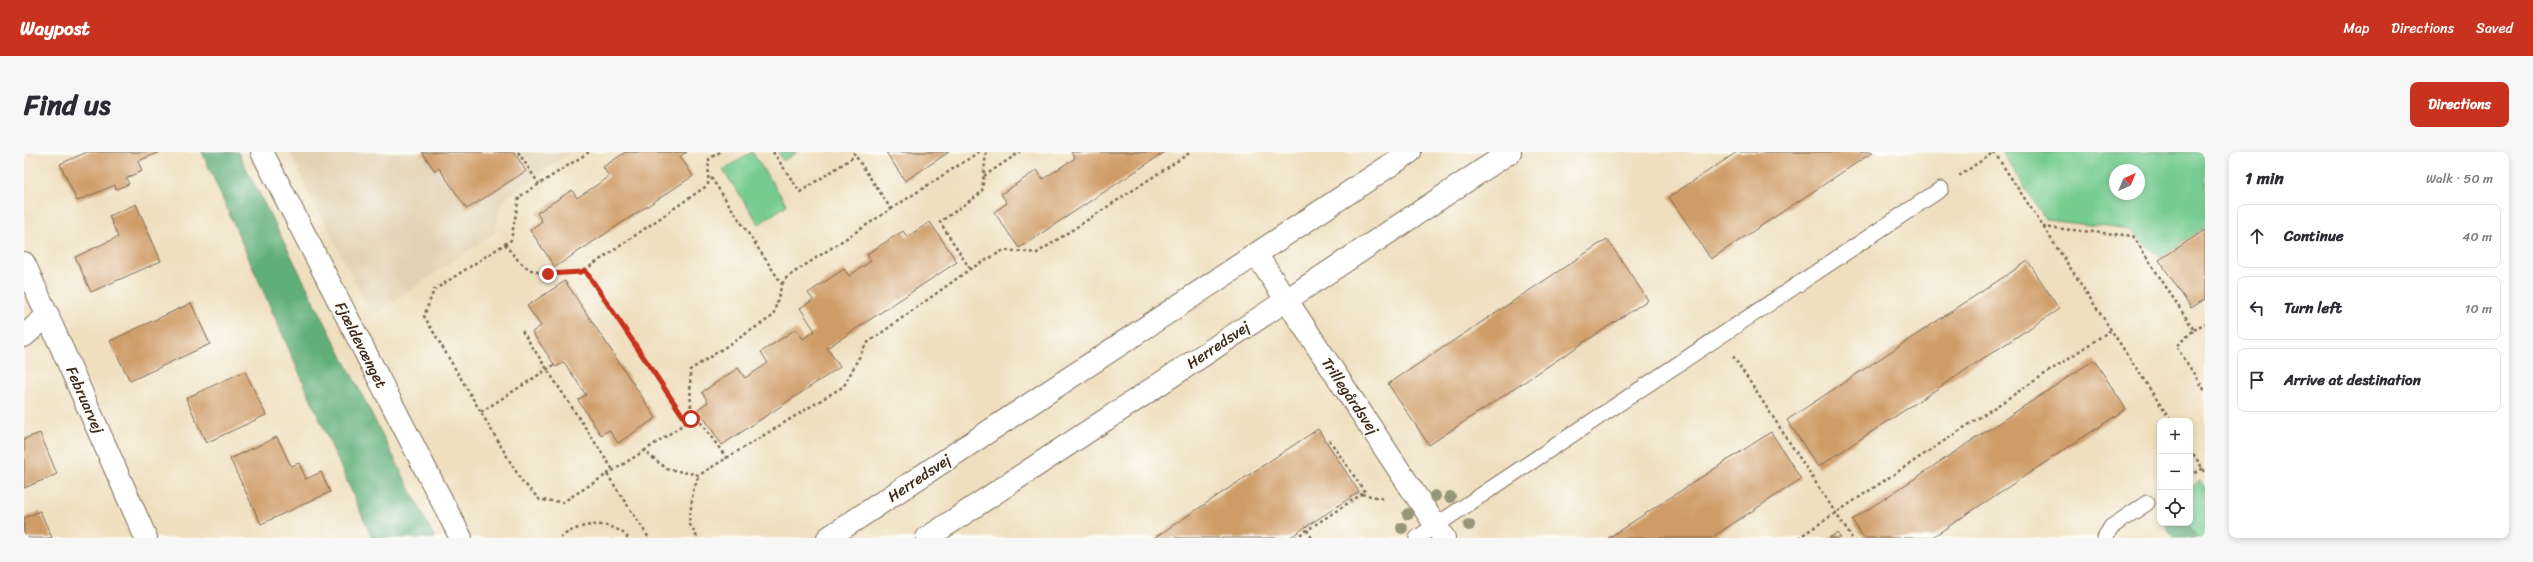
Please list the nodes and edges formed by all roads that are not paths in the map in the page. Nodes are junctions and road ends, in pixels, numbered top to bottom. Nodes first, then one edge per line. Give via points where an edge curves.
1 (262, 152) edge
2 (1410, 152) edge
3 (1510, 152) edge
4 (1941, 189) road end
5 (1256, 254) junction
6 (24, 263) edge
7 (1286, 300) junction
8 (48, 315) junction
9 (24, 336) edge
10 (2147, 503) dead end
11 (1440, 532) edge
12 (146, 538) edge
13 (461, 538) edge
14 (828, 538) edge
15 (927, 538) edge
16 (1417, 538) edge
17 (2105, 538) edge

1 - 13 street, Fjældevænget
2 - 5 street, Herredsvej
3 - 7 street, Herredsvej
4 - 11 lane via 1720,335
5 - 7 street, Trillegårdsvej
5 - 14 street, Herredsvej
6 - 8 street, Februarvej
7 - 11 street, Trillegårdsvej
7 - 15 street, Herredsvej
8 - 9 street
8 - 12 street, Februarvej
10 - 17 lane via 2111,527
11 - 16 lane

